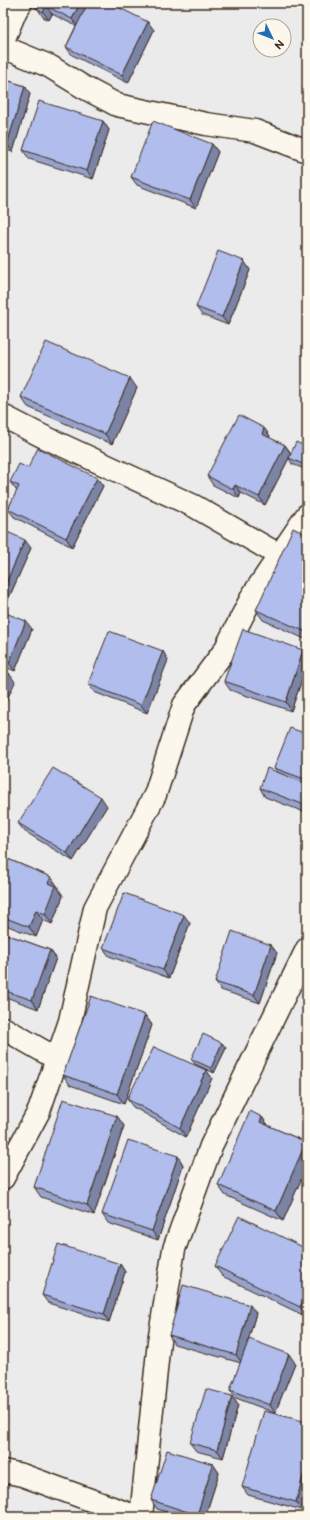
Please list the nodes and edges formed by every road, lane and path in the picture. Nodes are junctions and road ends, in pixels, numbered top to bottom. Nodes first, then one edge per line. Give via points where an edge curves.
1 (21, 3) edge
2 (3, 42) edge
3 (3, 46) edge
4 (307, 151) edge
5 (3, 416) edge
6 (307, 515) edge
7 (279, 555) junction
8 (307, 949) edge
9 (3, 1028) edge
10 (57, 1059) junction
11 (3, 1178) edge
12 (3, 1471) edge
13 (137, 1517) edge
14 (141, 1517) edge

1 - 2 street
3 - 4 street via 49,66 117,105 255,132
5 - 7 street via 194,506
6 - 7 street
7 - 10 street via 253,595 225,650 184,705 155,795 95,908 70,1021
8 - 14 street via 211,1146 174,1249 159,1341
9 - 10 street
10 - 11 street via 39,1111
12 - 13 street via 22,1475

